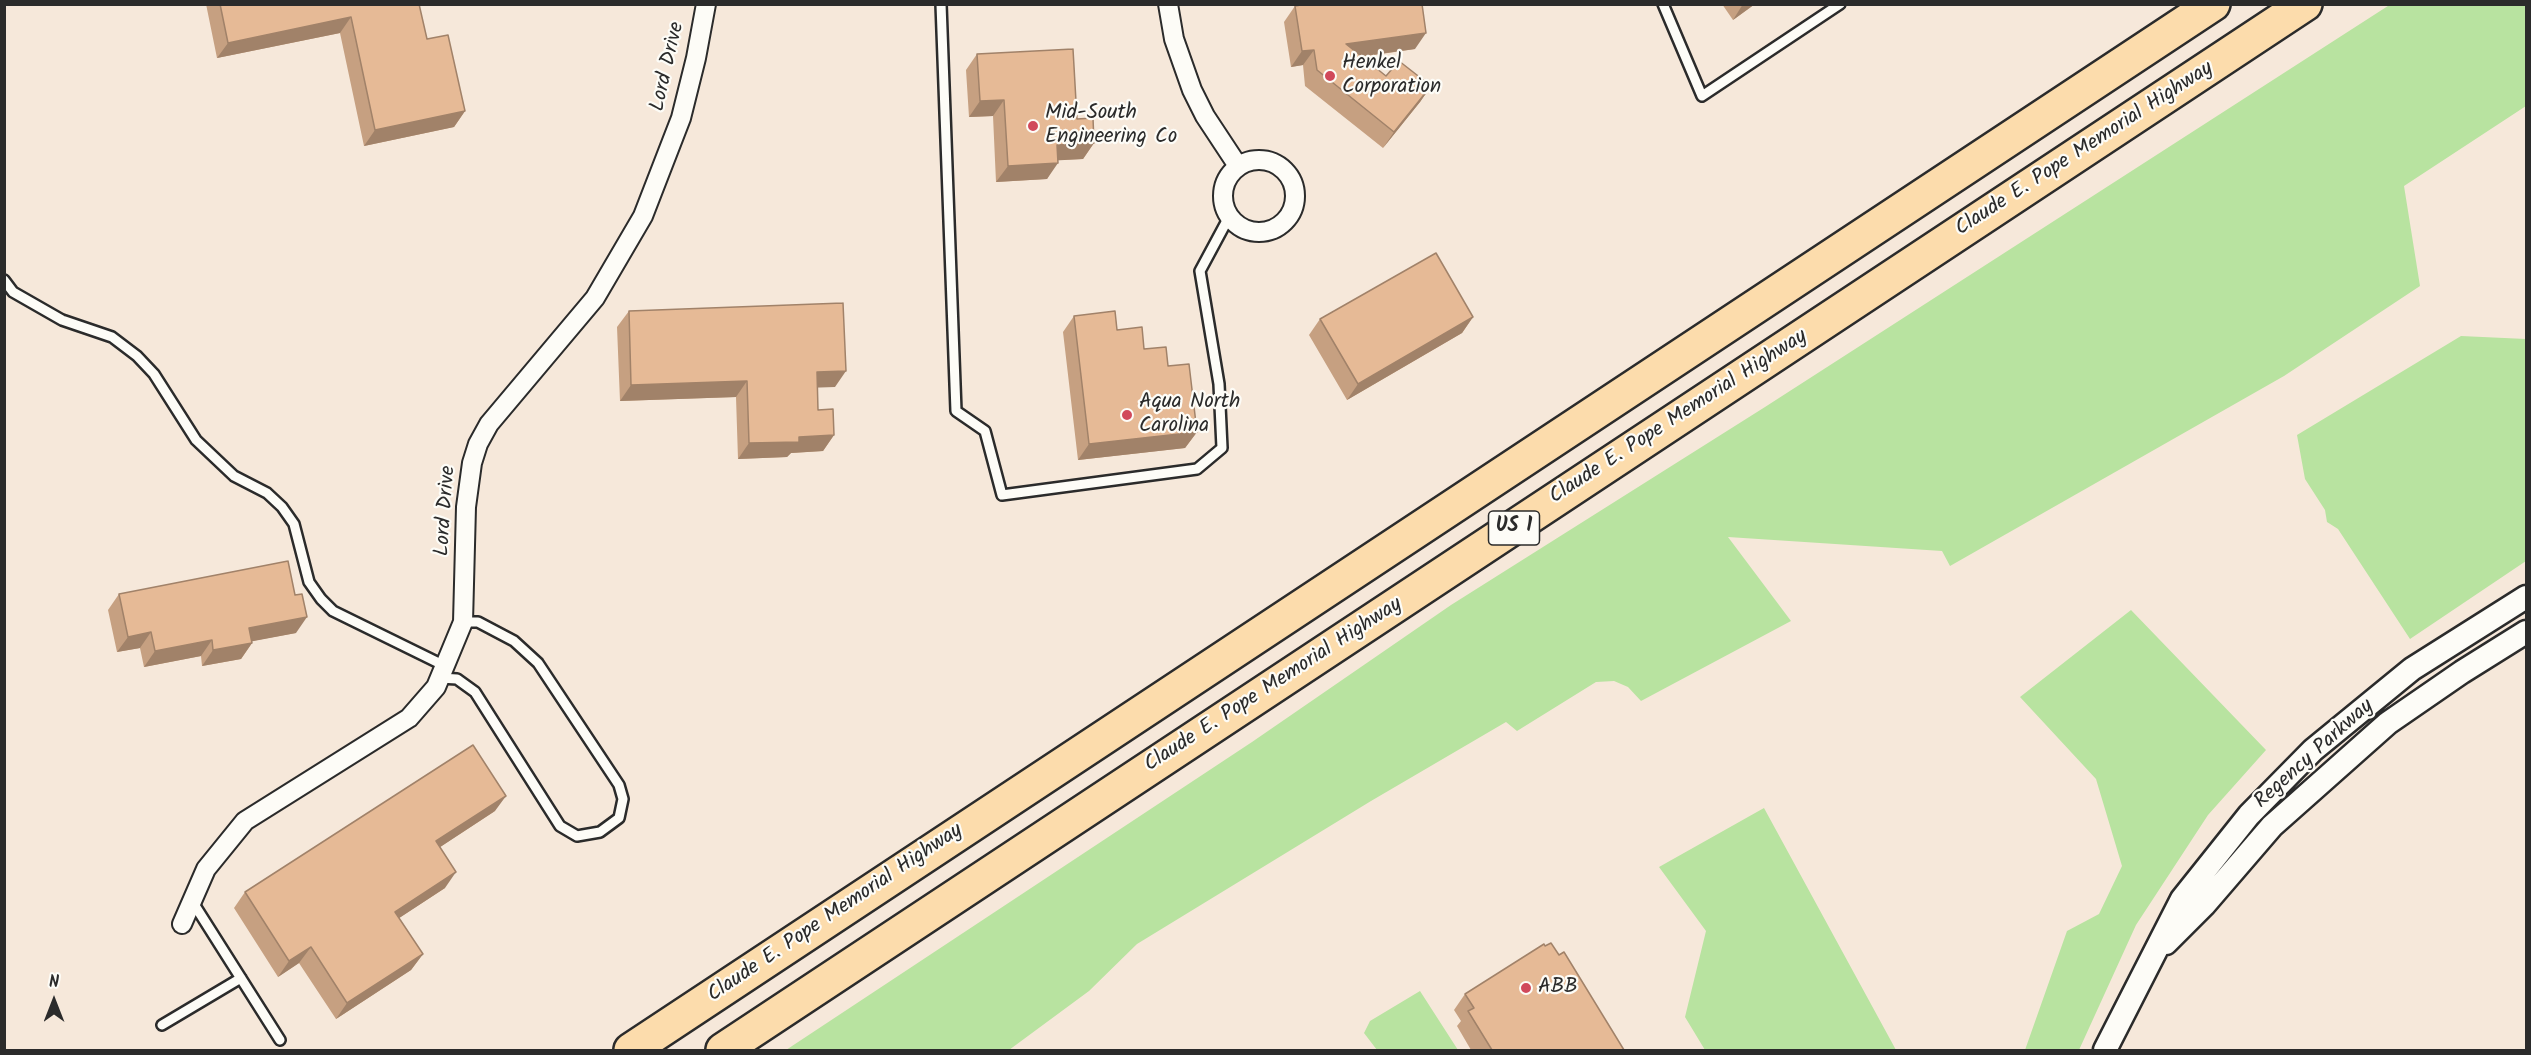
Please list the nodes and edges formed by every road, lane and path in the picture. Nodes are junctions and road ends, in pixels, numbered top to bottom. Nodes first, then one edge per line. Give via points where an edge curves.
1 (706, 4) edge
2 (940, 4) edge
3 (1168, 4) edge
4 (1663, 4) edge
5 (1840, 4) edge
6 (2213, 4) edge
7 (2306, 4) edge
8 (1238, 166) junction
9 (1229, 217) junction
10 (4, 280) edge
11 (2526, 597) edge
12 (463, 622) junction
13 (2526, 632) edge
14 (442, 672) junction
15 (192, 901) junction
16 (182, 924) dead end
17 (2151, 959) junction
18 (241, 978) junction
19 (162, 1026) dead end
20 (279, 1040) dead end
21 (631, 1050) edge
22 (723, 1050) edge
23 (2105, 1050) edge

1 - 12 street, Lord Drive via 681,118 642,216 595,298 489,424 478,444 466,507
2 - 9 lane via 956,411 985,431 1002,495 1197,468 1222,448 1219,384 1200,271
3 - 8 street via 1174,39 1192,90
4 - 5 lane via 1702,96
6 - 21 highway, Claude E. Pope Memorial Highway / US 1
7 - 22 highway, Claude E. Pope Memorial Highway / US 1
8 - 9 street via 1224,184 1222,195
8 - 9 street via 1262,160 1280,167 1292,181 1294,205 1285,221 1270,230 1247,230
10 - 14 lane via 13,292 62,320 112,338 137,356 196,440 234,476 267,493 282,507 294,524 309,582 321,599 333,611
11 - 17 street, Regency Parkway via 2412,669 2313,750 2249,815 2182,899
12 - 14 street, Lord Drive
12 - 14 lane via 478,622 514,641 538,663 619,785 623,799 619,818 600,832 577,836 560,826 475,692
13 - 17 street, Regency Parkway via 2379,731 2272,826 2204,906
14 - 15 street, Lord Drive via 436,687 409,718 245,821 206,869
15 - 16 street, Lord Drive
15 - 18 lane
17 - 23 street, Regency Parkway
18 - 19 lane
18 - 20 lane

